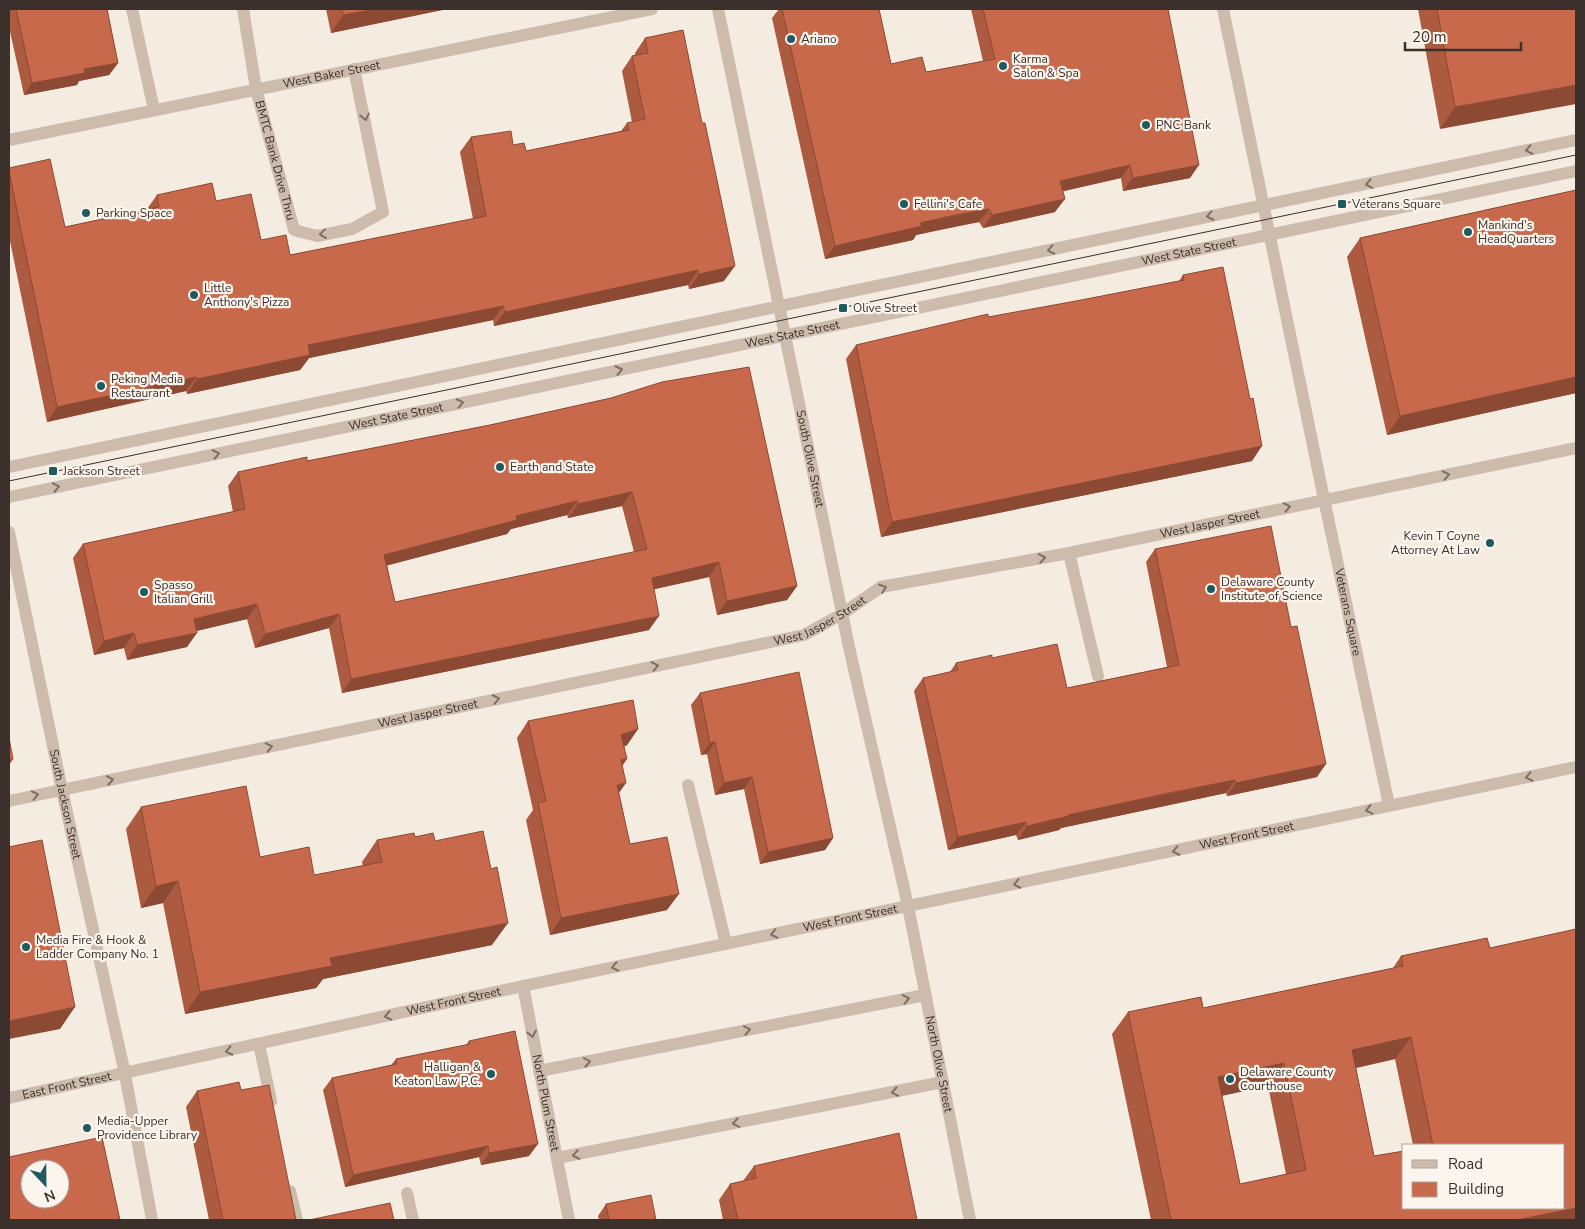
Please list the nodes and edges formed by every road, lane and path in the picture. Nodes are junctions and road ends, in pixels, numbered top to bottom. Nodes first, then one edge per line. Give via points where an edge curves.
1 (132, 9) edge
2 (243, 9) edge
3 (652, 9) edge
4 (718, 9) edge
5 (1223, 9) edge
6 (354, 69) junction
7 (256, 89) junction
8 (154, 110) junction
9 (9, 140) edge
10 (1576, 140) edge
11 (1576, 171) edge
12 (1263, 205) junction
13 (1269, 235) junction
14 (780, 306) junction
15 (786, 336) junction
16 (1576, 448) edge
17 (9, 467) edge
18 (9, 497) edge
19 (1324, 499) junction
20 (9, 532) edge
21 (1069, 553) junction
22 (842, 614) junction
23 (1098, 676) dead end
24 (1576, 767) edge
25 (688, 785) dead end
26 (62, 790) junction
27 (9, 801) edge
28 (1389, 805) junction
29 (908, 906) junction
30 (726, 944) junction
31 (523, 986) junction
32 (925, 995) junction
33 (259, 1044) junction
34 (539, 1071) junction
35 (125, 1074) junction
36 (943, 1082) junction
37 (9, 1098) edge
38 (274, 1114) edge
39 (557, 1158) junction
40 (288, 1182) edge
41 (407, 1193) dead end
42 (152, 1220) edge
43 (296, 1220) edge
44 (413, 1220) edge
45 (569, 1220) edge
46 (970, 1220) edge

1 - 8 street
2 - 7 street
3 - 6 street, West Baker Street
4 - 14 street, South Olive Street
5 - 12 street, Veterans Square
6 - 7 street, West Baker Street
6 -> 7 street, BMTC Bank Drive Thru via 383,212 352,229 317,236 294,230
7 - 8 street, West Baker Street
8 - 9 street, West Baker Street
10 -> 12 street
11 - 13 street, West State Street
12 - 13 street, Veterans Square
12 -> 14 street
13 - 15 street, West State Street
13 - 19 street, Veterans Square
14 - 15 street, South Olive Street
14 - 17 street
18 -> 15 street, West State Street
15 - 22 street, South Olive Street
19 -> 16 street, West Jasper Street
21 -> 19 street, West Jasper Street
19 - 28 street, Veterans Square
20 - 26 street, South Jackson Street
22 -> 21 street, West Jasper Street via 881,587
21 - 23 street
26 -> 22 street, West Jasper Street via 804,635
22 - 29 street, South Olive Street
24 -> 28 street, West Front Street
25 - 30 street
27 -> 26 street, West Jasper Street
26 - 35 street, South Jackson Street
28 -> 29 street, West Front Street
29 -> 30 street, West Front Street
29 - 32 street, North Olive Street
30 -> 31 street, West Front Street
31 -> 33 street, West Front Street
31 -> 34 street, North Plum Street
34 -> 32 street
32 - 36 street, North Olive Street
33 -> 35 street, West Front Street
33 - 38 street
34 - 39 street, North Plum Street
35 - 37 street, East Front Street
35 - 42 street, South Jackson Street
36 -> 39 street
36 - 46 street, North Olive Street
39 - 45 street, North Plum Street
40 - 43 street
41 - 44 street

